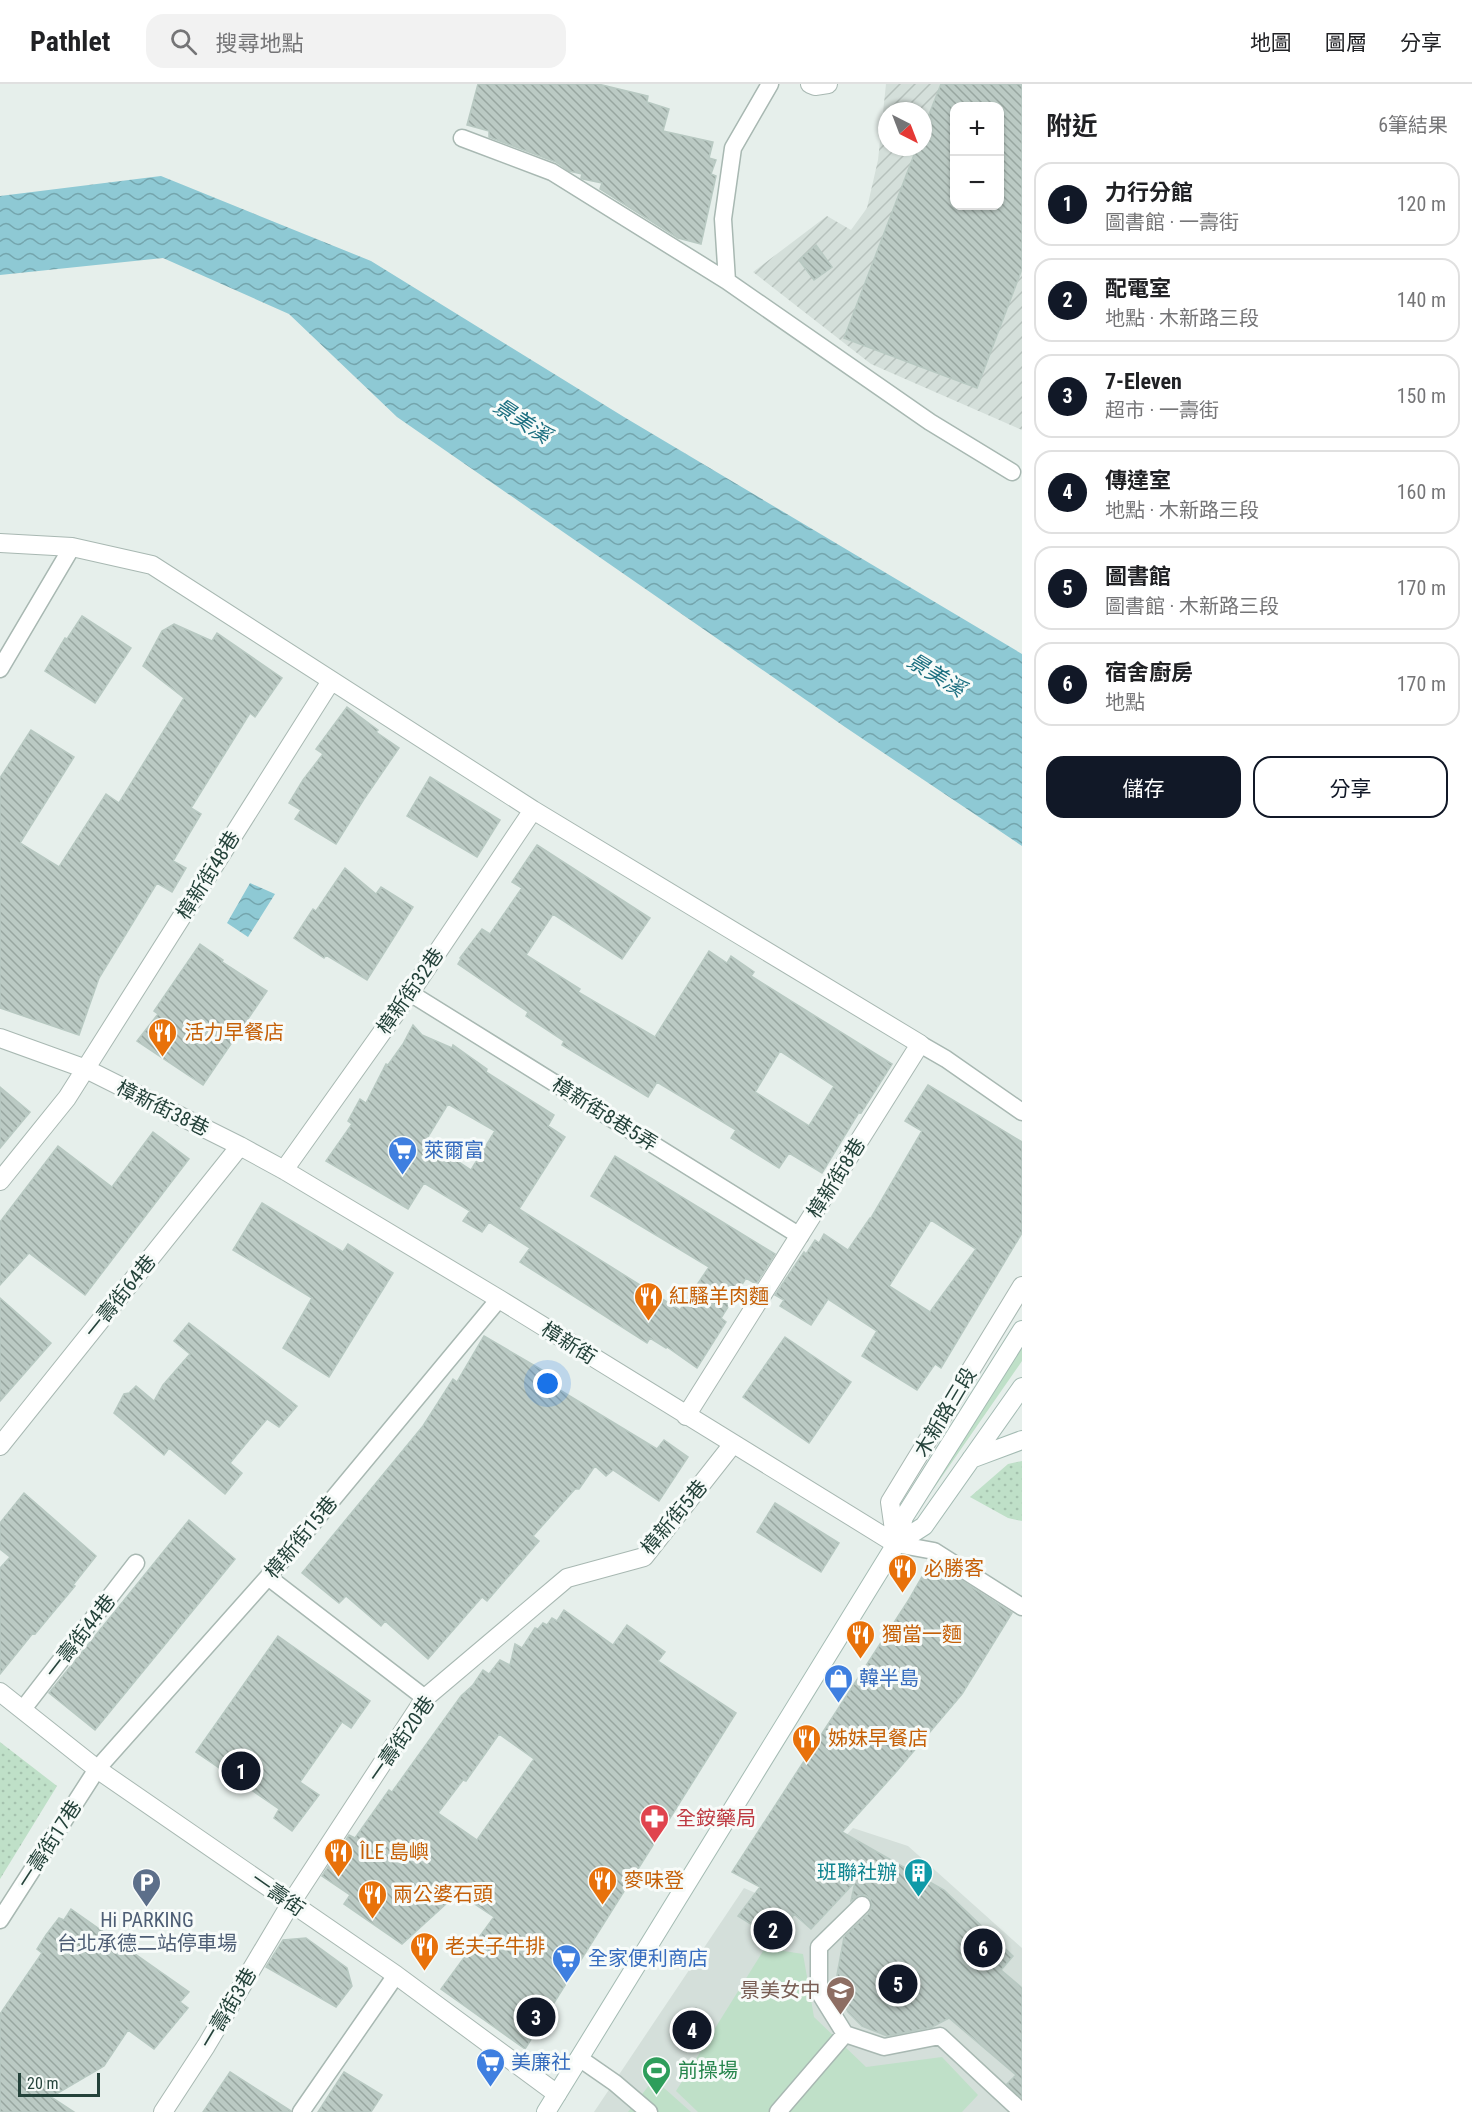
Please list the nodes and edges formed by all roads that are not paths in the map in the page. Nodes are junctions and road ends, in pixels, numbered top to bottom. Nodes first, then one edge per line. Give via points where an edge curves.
1 (770, 84) edge
2 (810, 84) edge
3 (828, 84) edge
4 (462, 138) dead end
5 (727, 281) junction
6 (1012, 472) dead end
7 (0, 543) edge
8 (72, 547) junction
9 (0, 669) edge
10 (331, 681) junction
11 (533, 810) junction
12 (410, 993) junction
13 (0, 1038) edge
14 (921, 1044) junction
15 (86, 1069) junction
16 (1022, 1112) edge
17 (240, 1146) junction
18 (284, 1170) junction
19 (0, 1181) edge
20 (800, 1236) junction
21 (1022, 1286) edge
22 (499, 1299) junction
23 (1022, 1330) edge
24 (1022, 1387) edge
25 (686, 1416) junction
26 (1022, 1440) edge
27 (733, 1444) junction
28 (0, 1445) edge
29 (971, 1459) junction
30 (896, 1544) junction
31 (136, 1563) dead end
32 (268, 1577) junction
33 (567, 1578) joint
34 (1022, 1607) edge
35 (0, 1692) edge
36 (425, 1698) junction
37 (23, 1709) junction
38 (97, 1769) junction
39 (291, 1903) junction
40 (862, 1905) dead end
41 (0, 1920) edge
42 (396, 1975) junction
43 (845, 2034) junction
44 (579, 2058) junction
45 (557, 2094) junction
46 (163, 2112) edge
47 (301, 2112) edge
48 (546, 2112) edge
49 (649, 2112) edge
50 (778, 2112) edge
51 (1022, 2112) edge

1 - 5 lane via 733,148 723,219
2 - 3 street
4 - 5 lane via 552,172
5 - 6 lane via 930,422
7 - 8 street
8 - 9 lane
8 - 10 street via 152,565
10 - 11 street
10 - 15 street, 樟新街48巷
11 - 12 street, 樟新街32巷
11 - 14 street
12 - 18 street, 樟新街32巷
12 - 20 lane, 樟新街8巷5弄
13 - 15 street
14 - 16 lane
14 - 20 street, 樟新街8巷
15 - 17 street, 樟新街38巷
15 - 19 street, 樟新街48巷
17 - 18 street, 樟新街
17 - 28 street, 一壽街64巷
18 - 22 street, 樟新街
20 - 25 street, 樟新街8巷
21 - 30 street, 木新路三段 via 890,1502
22 - 25 street, 樟新街
22 - 32 lane, 樟新街15巷
23 - 30 street, 木新路三段 via 904,1517
24 - 29 street, 木新路三段
25 - 27 street, 樟新街
26 - 29 street
27 - 30 street, 樟新街
27 - 33 street, 樟新街5巷 via 644,1557
29 - 30 street, 木新路三段 via 924,1526
30 - 34 lane via 934,1551
30 - 44 street, 木新路三段
31 - 37 lane, 一壽街44巷
32 - 36 lane
32 - 38 lane, 樟新街15巷
33 - 36 street, 一壽街20巷
35 - 37 street, 一壽街
36 - 39 street, 一壽街20巷
37 - 38 street, 一壽街
38 - 39 street, 一壽街
38 - 41 lane, 一壽街17巷
39 - 42 street, 一壽街
39 - 46 street, 一壽街3巷
40 - 43 lane via 819,1947 819,1992
42 - 45 street, 一壽街
42 - 47 lane
43 - 50 lane
43 - 51 lane via 884,2048 940,2036
44 - 45 street, 木新路三段
44 - 49 lane
45 - 48 street, 木新路三段

